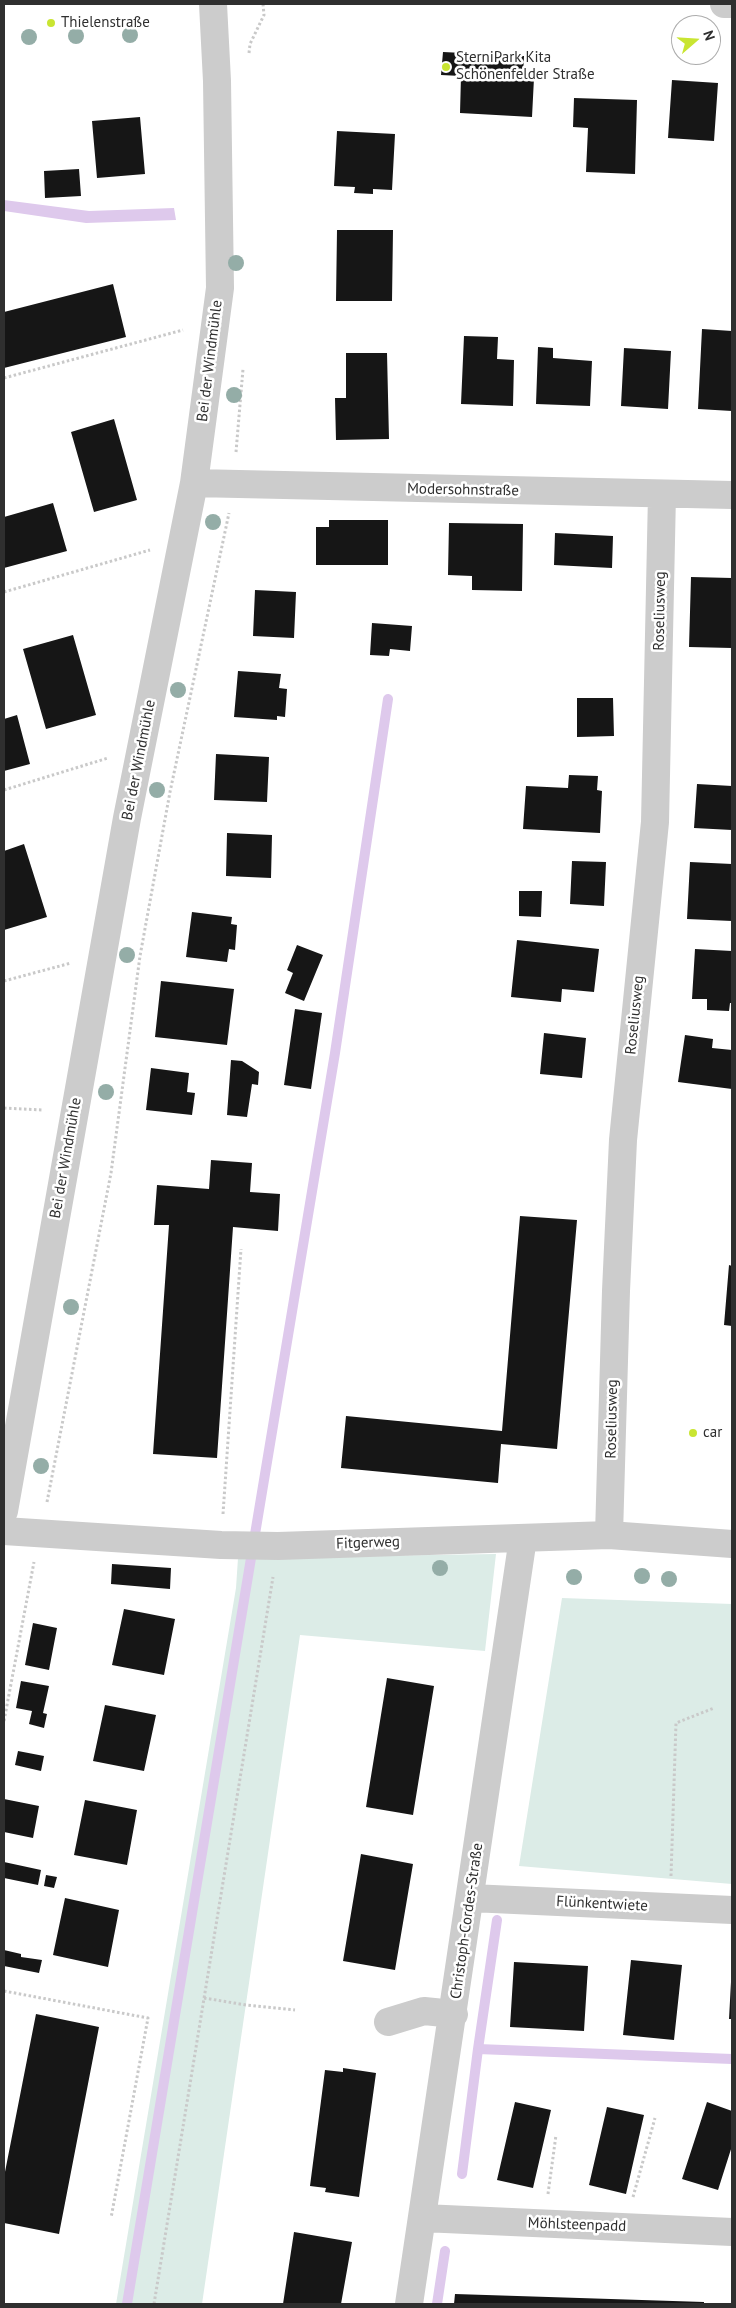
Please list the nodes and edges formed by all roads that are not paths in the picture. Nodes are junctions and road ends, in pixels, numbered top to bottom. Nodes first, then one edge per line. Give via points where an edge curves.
1 (213, 4) edge
2 (724, 4) edge
3 (732, 4) edge
4 (194, 483) junction
5 (662, 494) junction
6 (732, 496) edge
7 (4, 1511) edge
8 (4, 1531) edge
9 (609, 1535) junction
10 (524, 1538) junction
11 (732, 1544) edge
12 (471, 1898) junction
13 (732, 1910) edge
14 (454, 2014) junction
15 (388, 2022) dead end
16 (423, 2218) junction
17 (732, 2232) edge
18 (410, 2304) edge

1 - 4 street, Bei der Windmühle via 220,288
2 - 3 street
4 - 5 street, Modersohnstraße
4 - 7 street, Bei der Windmühle via 102,954
5 - 6 street, Modersohnstraße
5 - 9 street, Roseliusweg via 655,822 623,1140
8 - 10 street, Fitgerweg via 278,1546
9 - 10 street, Fitgerweg
9 - 11 street, Fitgerweg
10 - 12 street, Christoph-Cordes-Straße
12 - 13 street, Flünkentwiete
12 - 14 street, Christoph-Cordes-Straße
14 - 15 street via 424,2010
14 - 16 street, Christoph-Cordes-Straße
16 - 17 street, Möhlsteenpadd
16 - 18 street, Christoph-Cordes-Straße

